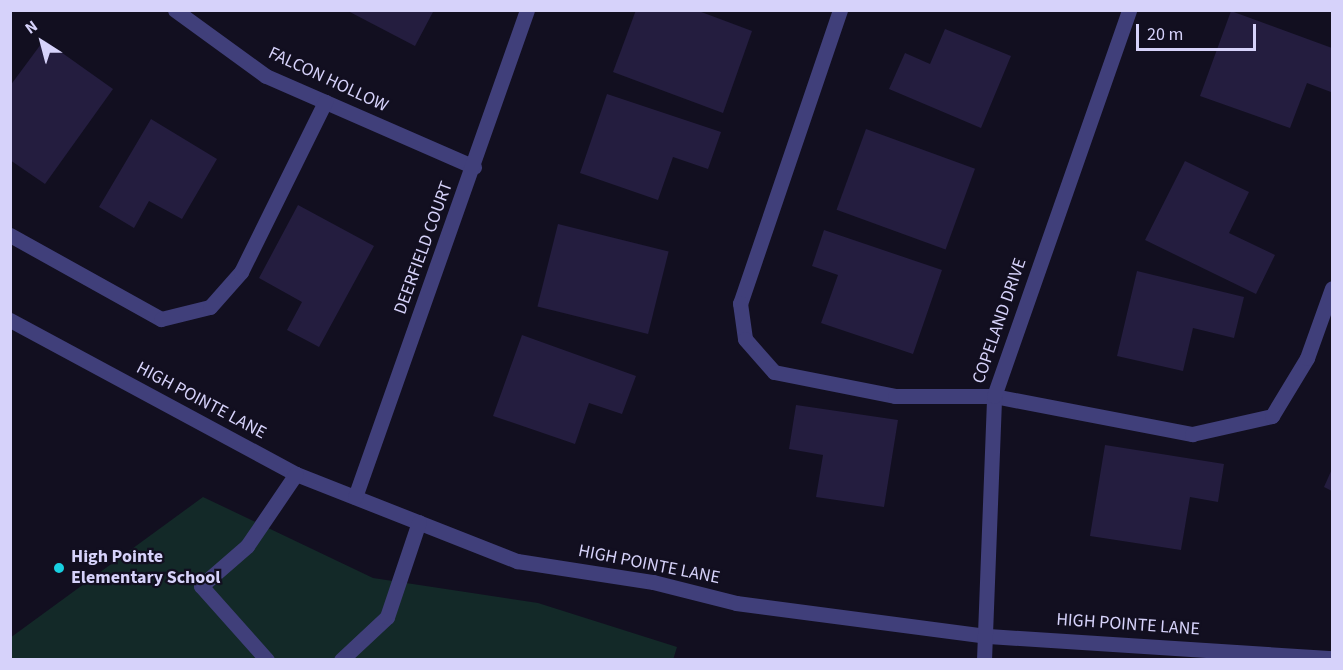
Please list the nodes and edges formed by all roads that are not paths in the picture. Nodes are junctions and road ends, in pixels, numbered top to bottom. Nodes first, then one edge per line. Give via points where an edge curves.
1 (176, 10) edge
2 (527, 10) edge
3 (840, 10) edge
4 (1129, 10) edge
5 (325, 102) junction
6 (474, 167) junction
7 (10, 235) edge
8 (1332, 288) edge
9 (10, 320) edge
10 (994, 396) junction
11 (296, 474) junction
12 (355, 497) junction
13 (418, 522) junction
14 (988, 636) junction
15 (1267, 657) edge
16 (1332, 658) edge
17 (267, 660) edge
18 (341, 660) edge
19 (984, 660) edge

1 - 5 street, FALCON HOLLOW via 266,76
2 - 6 street, DEERFIELD COURT
3 - 10 street via 740,303 745,339 774,372 895,396
4 - 10 street, COPELAND DRIVE
5 - 6 street, FALCON HOLLOW
5 - 7 street via 241,272 210,307 161,319
6 - 12 street, DEERFIELD COURT
8 - 10 street via 1307,358 1272,416 1192,434
9 - 11 street, HIGH POINTE LANE
10 - 14 street, COPELAND DRIVE
11 - 12 street, HIGH POINTE LANE
11 - 17 street via 247,546 201,586
12 - 13 street, HIGH POINTE LANE
13 - 14 street, HIGH POINTE LANE via 517,561 653,582 736,603
13 - 18 street via 387,617
14 - 15 street, HIGH POINTE LANE
14 - 19 street, COPELAND DRIVE
15 - 16 street, HIGH POINTE LANE

